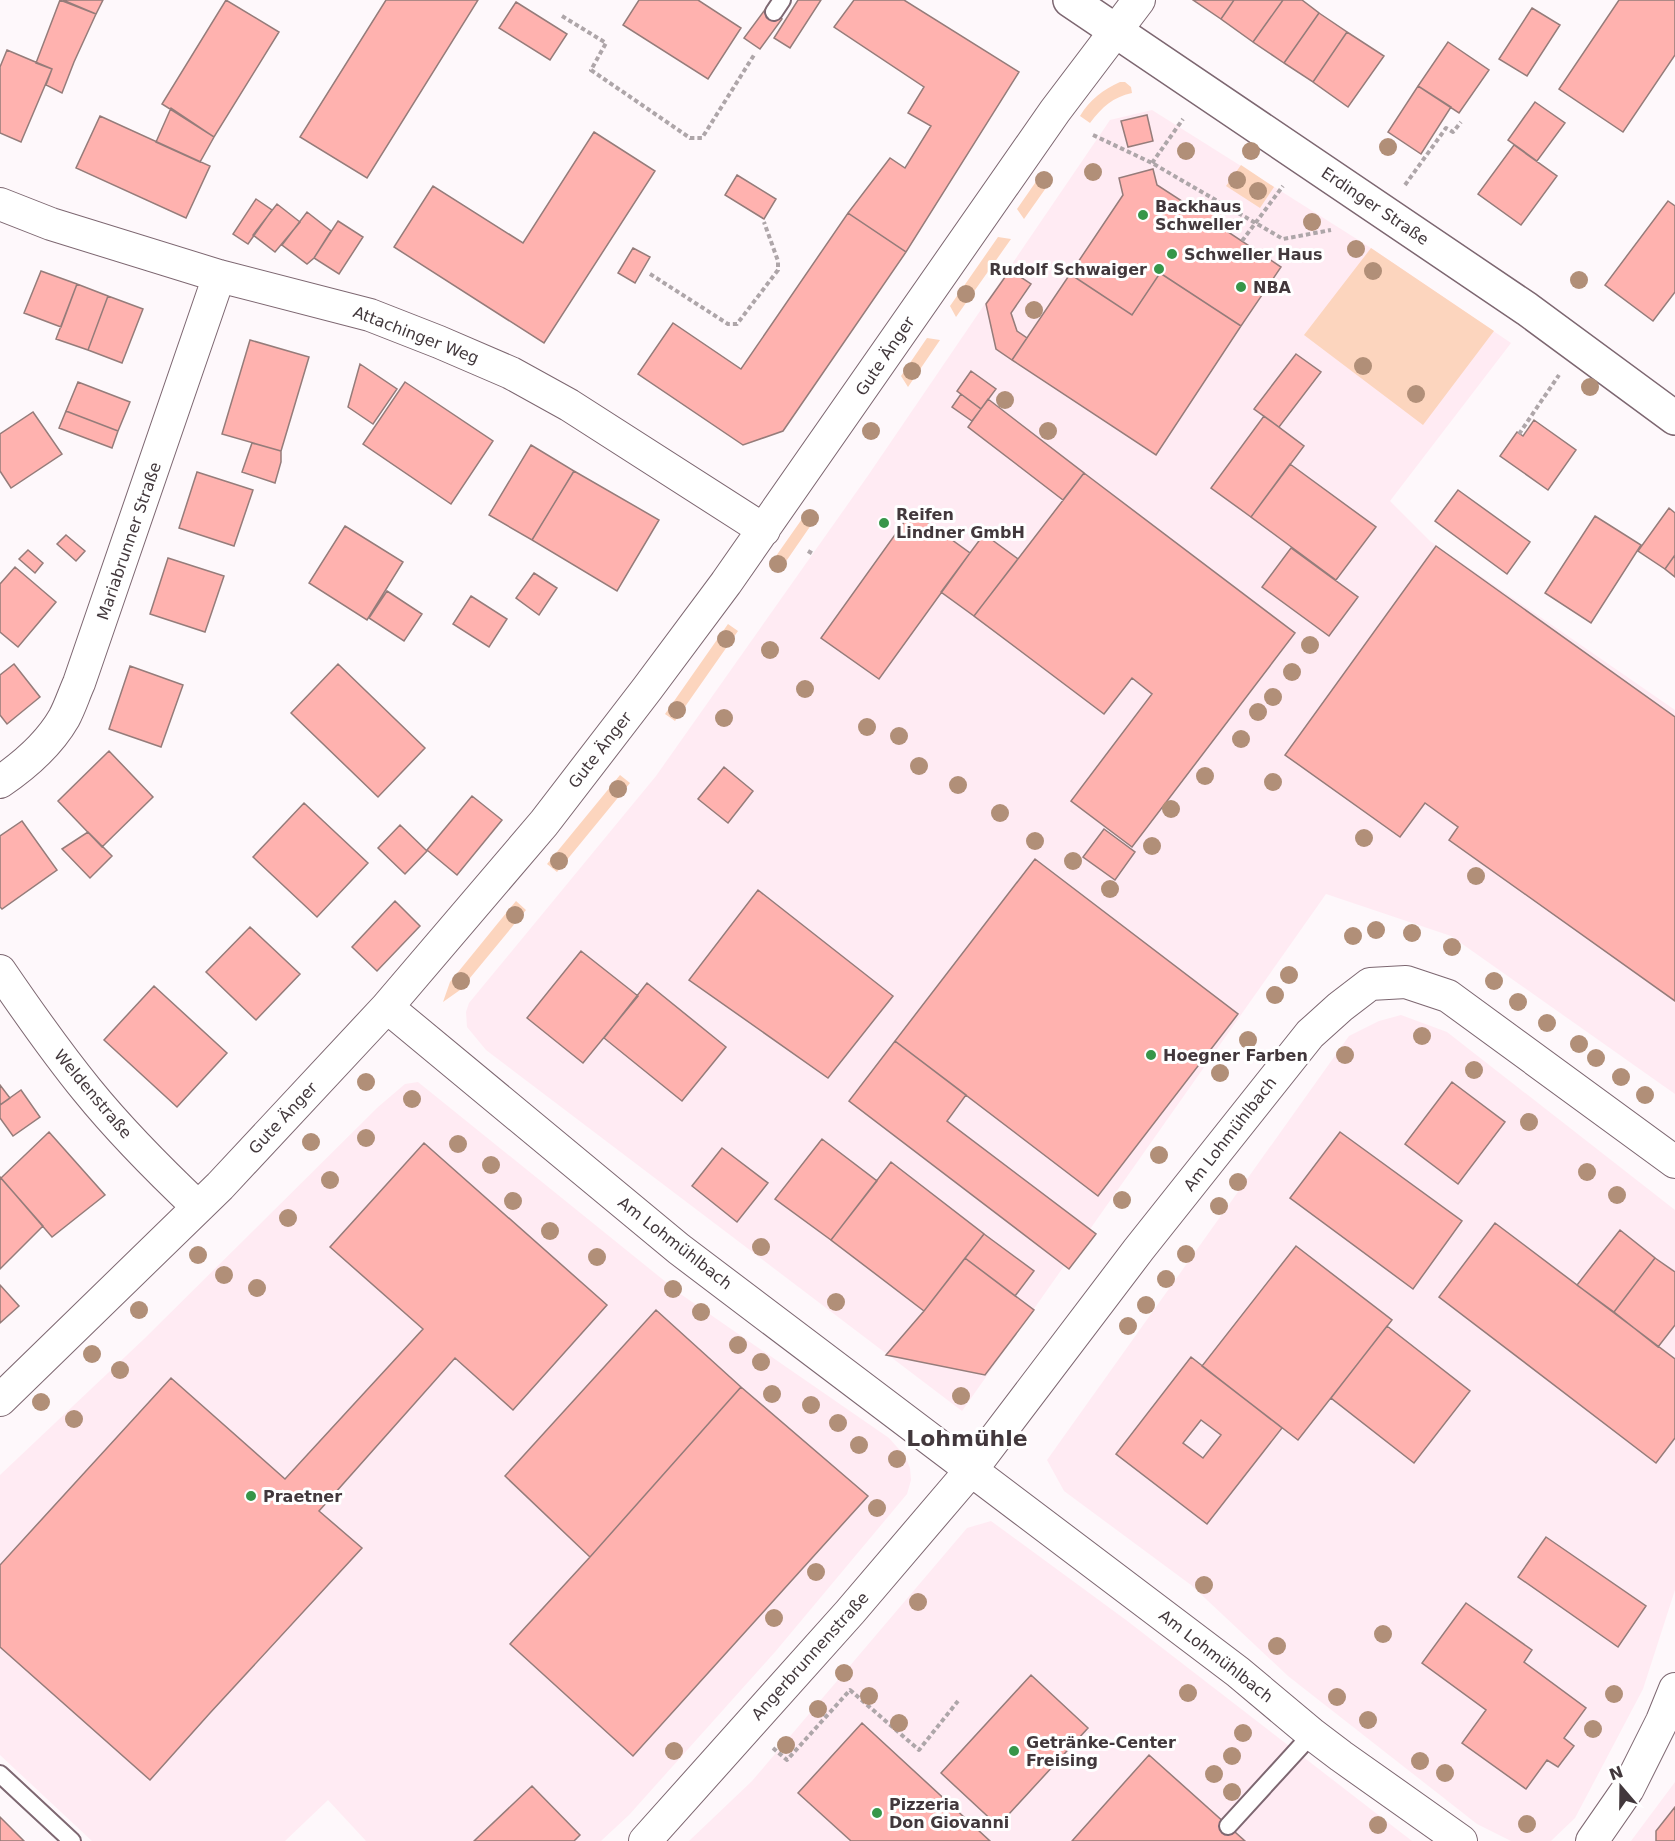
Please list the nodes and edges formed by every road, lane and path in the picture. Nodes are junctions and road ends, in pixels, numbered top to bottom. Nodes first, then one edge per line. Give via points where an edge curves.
1 (1070, 0) edge
2 (1139, 0) edge
3 (562, 16) dead end
4 (1115, 30) junction
5 (754, 55) dead end
6 (1183, 119) dead end
7 (1461, 122) dead end
8 (1094, 135) dead end
9 (1152, 163) junction
10 (1284, 185) dead end
11 (1403, 188) dead end
12 (0, 204) edge
13 (764, 222) dead end
14 (1255, 223) junction
15 (1331, 230) dead end
16 (1242, 241) dead end
17 (650, 274) dead end
18 (219, 276) junction
19 (1563, 370) dead end
20 (1675, 418) edge
21 (1519, 434) dead end
22 (764, 530) junction
23 (0, 782) edge
24 (0, 971) edge
25 (387, 1007) junction
26 (1675, 1162) edge
27 (198, 1207) junction
28 (0, 1400) edge
29 (972, 1469) junction
30 (1675, 1689) edge
31 (958, 1701) dead end
32 (1312, 1734) junction
33 (769, 1745) dead end
34 (0, 1774) edge
35 (1228, 1826) dead end
36 (72, 1841) edge
37 (645, 1841) edge
38 (1461, 1841) edge
39 (1592, 1841) edge

1 - 4 street, Erdinger Straße
2 - 4 street, Gute Änger
3 - 5 path via 606,43 591,70 690,138 702,138
4 - 20 street, Erdinger Straße via 1527,309
4 - 22 street, Gute Änger
6 - 9 path
7 - 11 path via 1453,132 1446,128
8 - 9 path
9 - 14 path
10 - 14 path
12 - 18 street, Attachinger Weg via 51,224
13 - 17 path via 778,270 737,324 728,324
14 - 15 path via 1282,239
14 - 16 path
18 - 22 street, Attachinger Weg via 370,315 511,373 569,405
18 - 23 street, Mariabrunner Straße via 64,718 33,756
19 - 21 path
22 - 25 street, Gute Änger via 544,823
24 - 27 street, Weldenstraße via 88,1092
25 - 27 street, Gute Änger
25 - 29 street, Am Lohmühlbach via 680,1249
26 - 29 street, Am Lohmühlbach via 1448,996 1406,982 1370,984 1310,1034 1139,1249
27 - 28 street, Gute Änger
29 - 32 street, Am Lohmühlbach via 1230,1665
29 - 37 street, Angerbrunnenstraße
30 - 39 street via 1629,1789
31 - 33 path via 920,1750 850,1690 787,1760
32 - 35 lane
32 - 38 street, Am Lohmühlbach
34 - 36 lane

